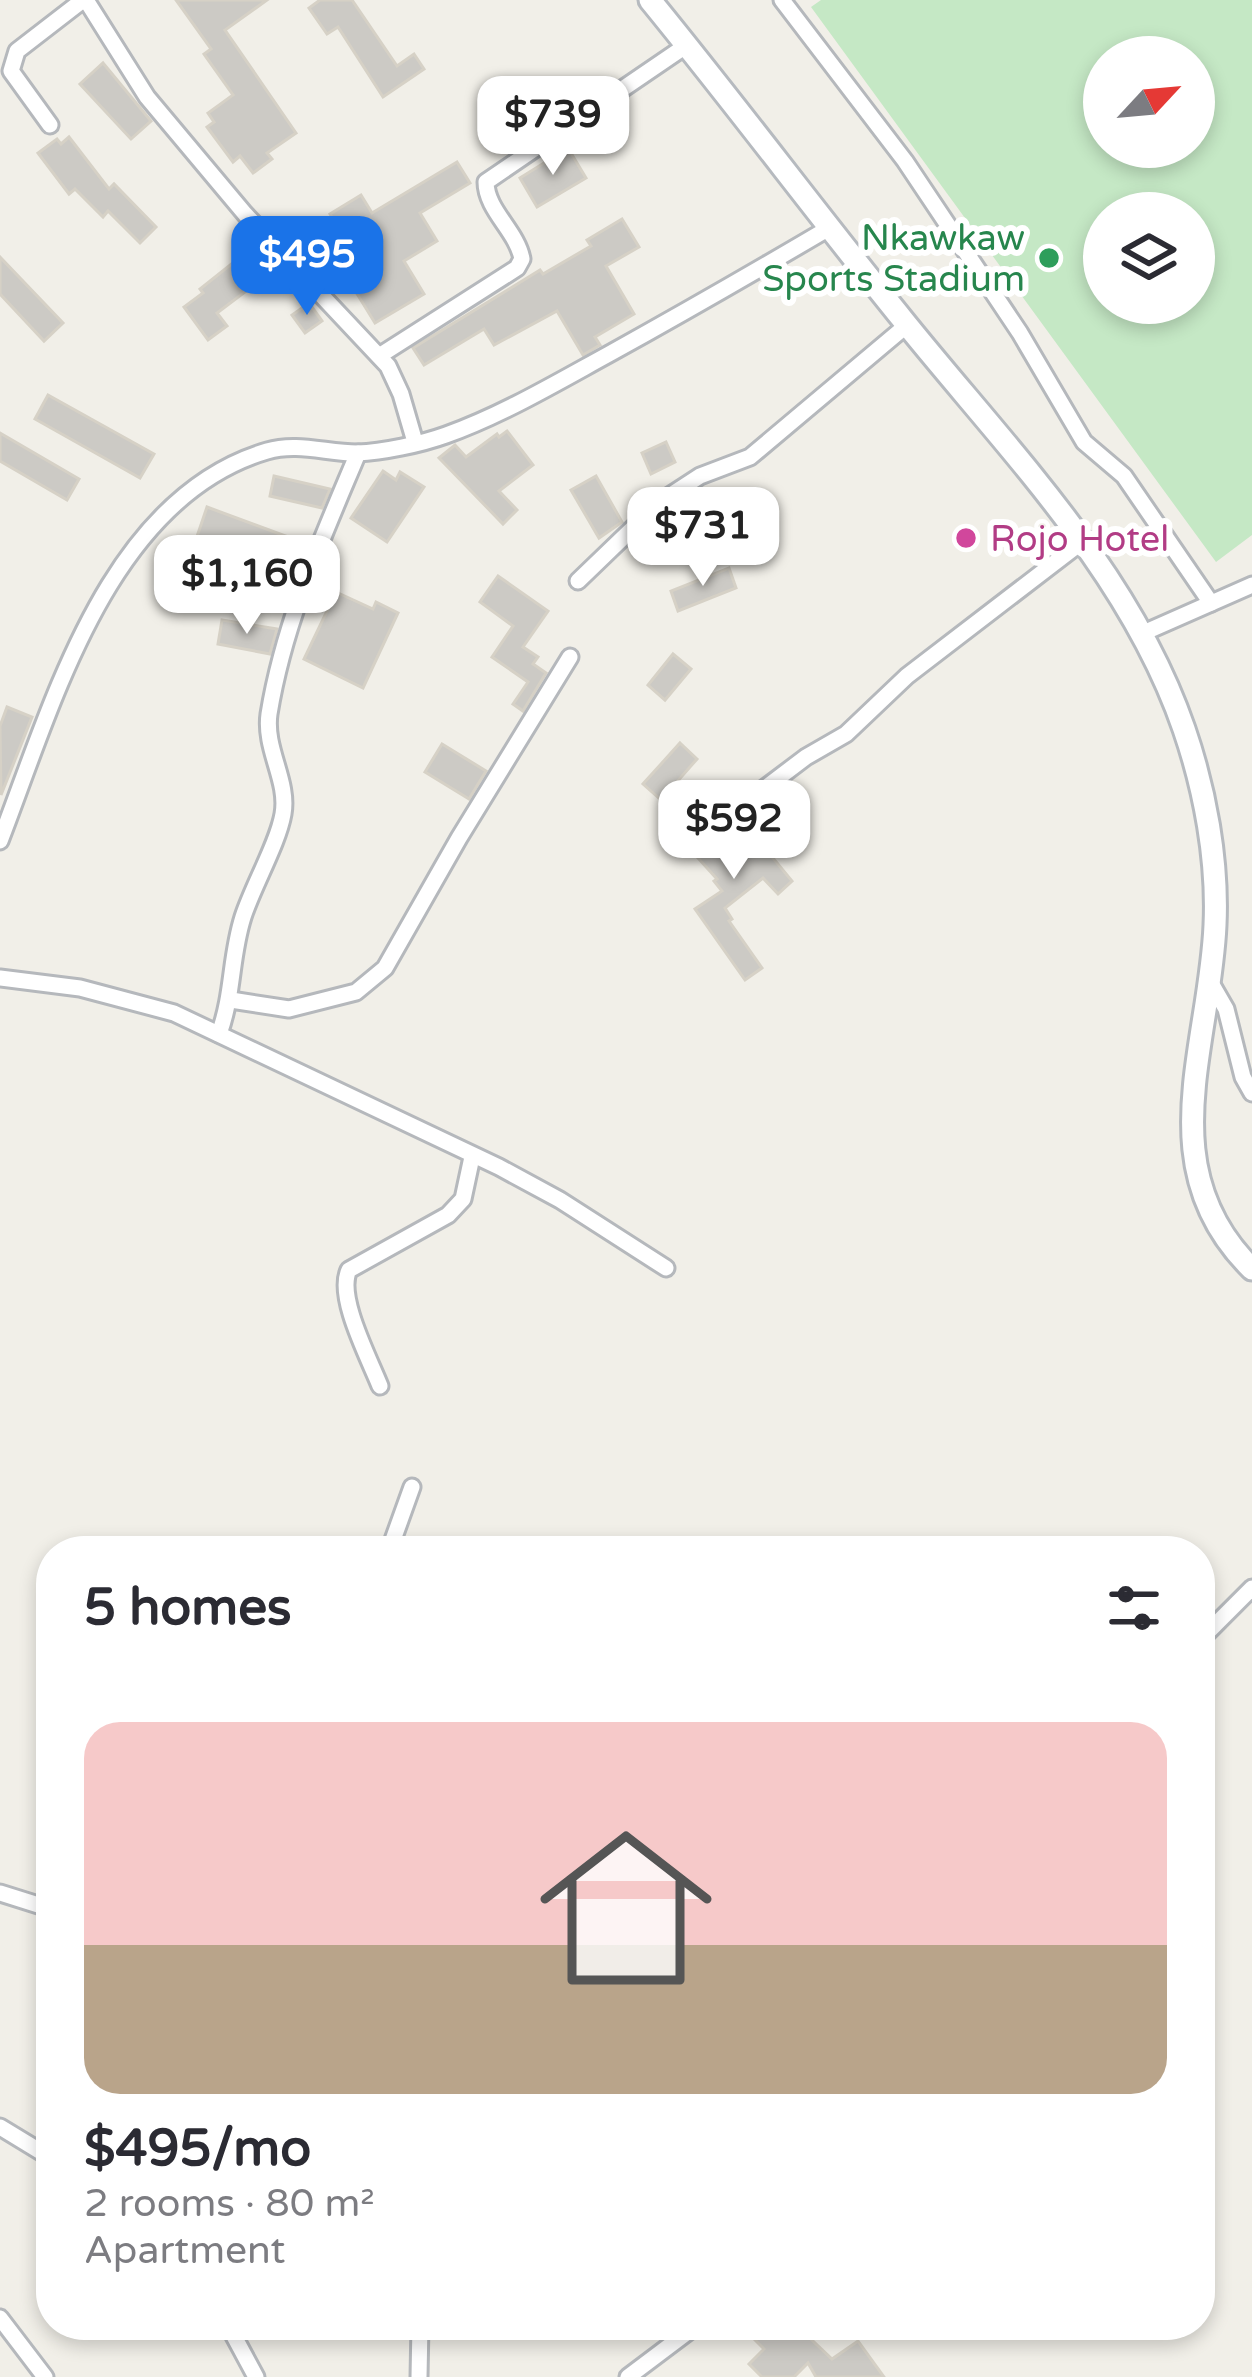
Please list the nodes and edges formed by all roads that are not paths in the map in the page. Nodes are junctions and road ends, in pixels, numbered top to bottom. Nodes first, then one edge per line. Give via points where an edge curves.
1 (85, 0) edge
2 (650, 0) edge
3 (782, 0) edge
4 (687, 45) junction
5 (50, 125) dead end
6 (830, 228) junction
7 (907, 325) junction
8 (379, 356) junction
9 (415, 442) junction
10 (358, 453) junction
11 (1082, 541) junction
12 (578, 581) dead end
13 (1252, 585) edge
14 (1211, 604) junction
15 (1141, 634) junction
16 (570, 657) dead end
17 (728, 816) dead end
18 (0, 842) edge
19 (0, 978) edge
20 (1211, 982) junction
21 (231, 1000) junction
22 (218, 1034) junction
23 (1252, 1093) edge
24 (472, 1157) junction
25 (666, 1268) dead end
26 (1252, 1269) edge
27 (380, 1386) dead end
28 (412, 1487) dead end
29 (394, 1536) edge
30 (1252, 1588) edge
31 (1215, 1625) edge
32 (2, 1898) edge
33 (36, 1906) edge
34 (0, 2127) edge
35 (36, 2149) edge
36 (0, 2318) edge
37 (236, 2340) edge
38 (420, 2340) edge
39 (678, 2340) edge
40 (45, 2377) edge
41 (256, 2377) edge
42 (419, 2377) edge
43 (628, 2377) edge

1 - 5 street via 11,62
1 - 8 street via 147,98
2 - 4 main road
3 - 14 street via 905,161 1084,442 1124,476
4 - 6 main road
4 - 8 street via 486,182 520,248 517,268
6 - 7 main road
6 - 9 street via 546,389
7 - 11 main road
7 - 12 street via 750,457 660,502
8 - 9 street
9 - 10 street
10 - 18 street via 274,449 240,460 142,536 84,632
10 - 21 street via 281,650 268,743 283,814 242,920
11 - 15 main road
11 - 17 street via 907,676 846,734
13 - 14 street
14 - 15 street
15 - 20 main road via 1174,701 1201,790 1214,878
16 - 21 street via 385,968 356,992 290,1009
19 - 22 street via 128,998
20 - 23 street
20 - 26 main road via 1192,1086 1194,1156 1217,1226
21 - 22 street
22 - 24 street
24 - 25 street via 560,1200
24 - 27 street via 464,1199 448,1215 345,1279
28 - 29 street
30 - 31 street
32 - 33 street
34 - 35 street
36 - 40 street
37 - 41 street
38 - 42 street
39 - 43 street

